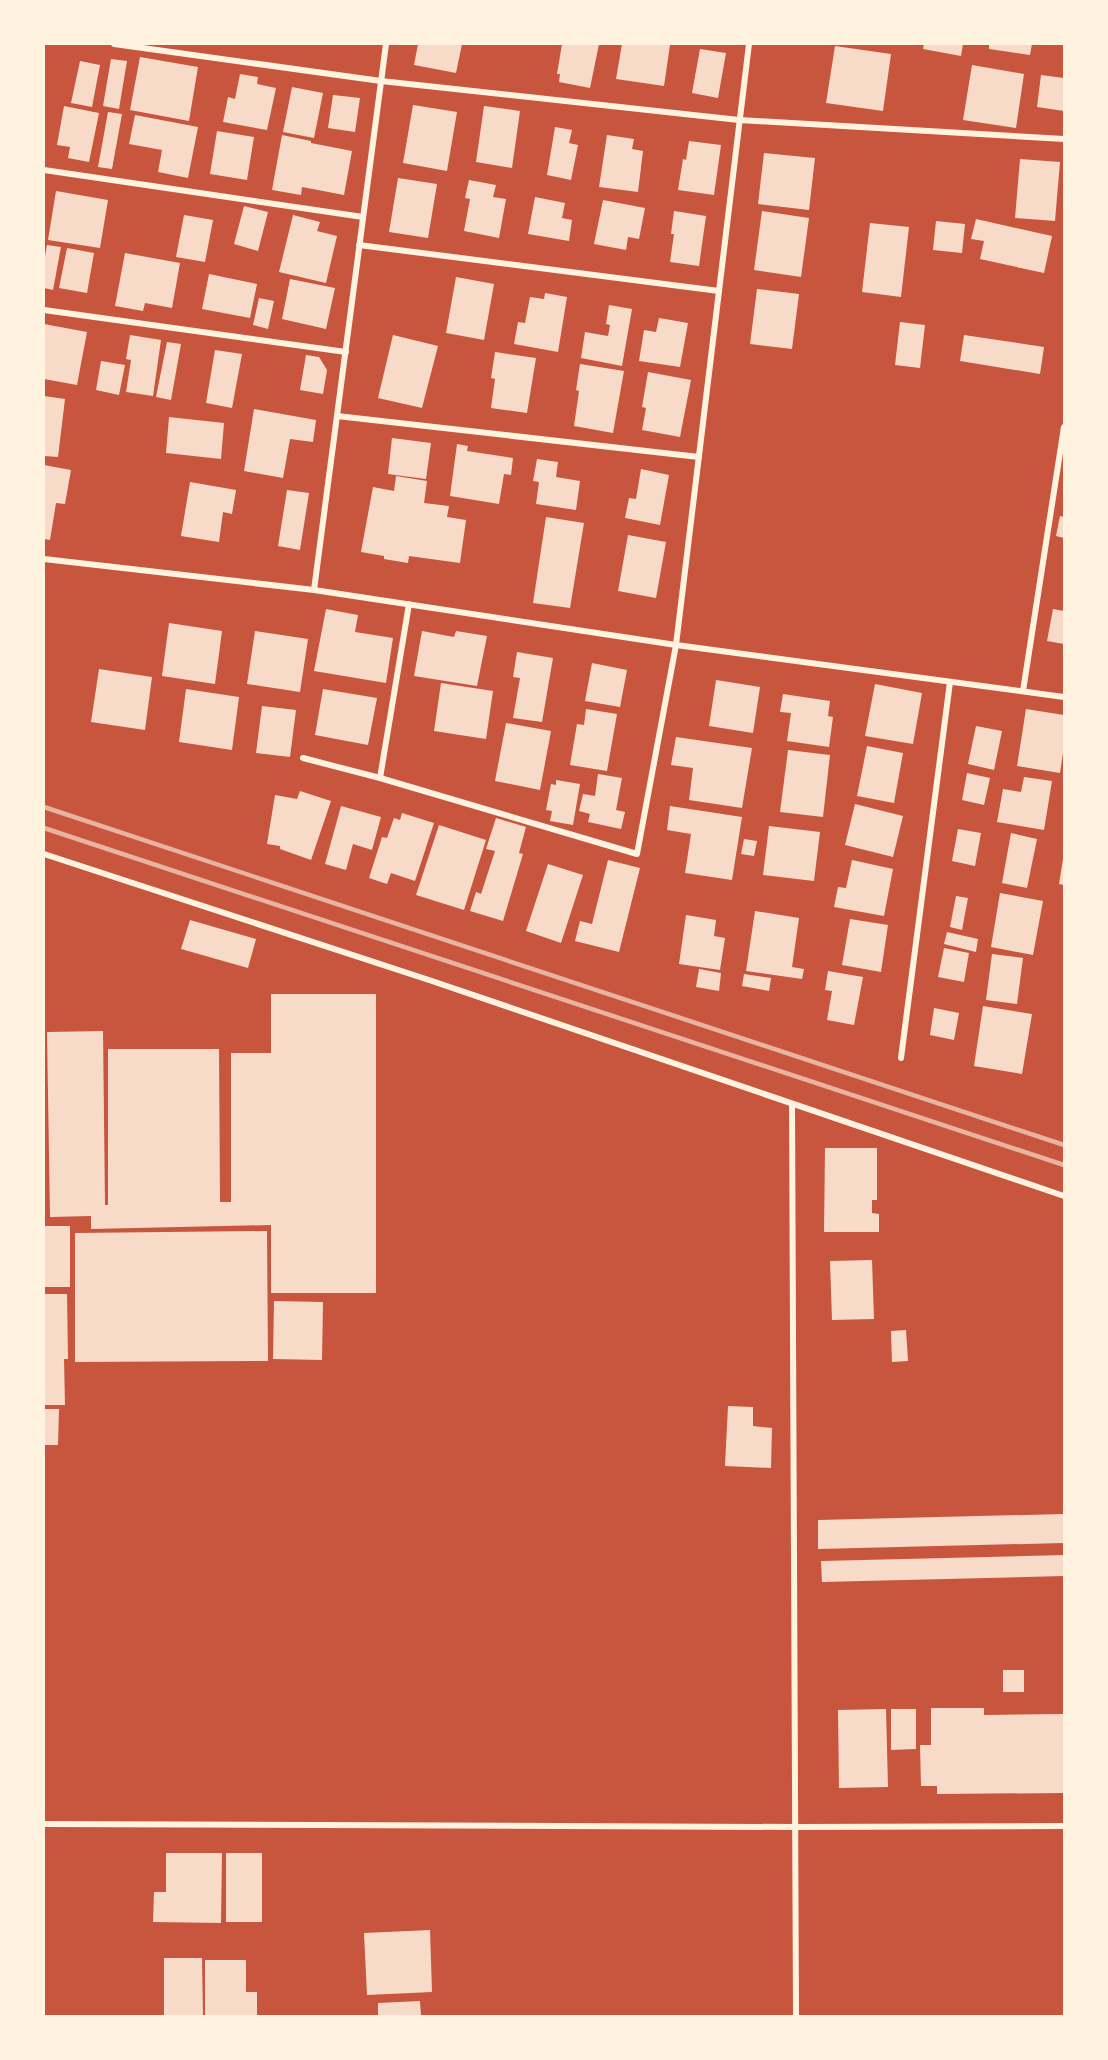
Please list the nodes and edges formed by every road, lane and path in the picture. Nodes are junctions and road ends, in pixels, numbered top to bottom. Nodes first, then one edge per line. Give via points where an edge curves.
1 (114, 44) edge
2 (386, 44) edge
3 (749, 44) edge
4 (381, 81) junction
5 (740, 120) junction
6 (1065, 139) edge
7 (44, 170) edge
8 (363, 217) junction
9 (359, 245) junction
10 (719, 291) junction
11 (44, 310) edge
12 (346, 352) junction
13 (337, 416) junction
14 (1065, 427) edge
15 (699, 457) junction
16 (44, 558) edge
17 (314, 590) junction
18 (409, 604) junction
19 (676, 645) junction
20 (950, 682) junction
21 (1023, 691) junction
22 (1065, 697) edge
23 (303, 758) dead end
24 (380, 778) junction
25 (44, 854) edge
26 (901, 1058) dead end
27 (792, 1104) junction
28 (1065, 1196) edge
29 (44, 1824) edge
30 (1065, 1826) edge
31 (795, 1827) junction
32 (796, 2016) edge

1 - 4 street
2 - 4 street
3 - 5 street
4 - 5 street
4 - 8 street
5 - 6 street
5 - 10 street
7 - 8 street
8 - 9 street
9 - 10 street
9 - 12 street
10 - 15 street
11 - 12 street
12 - 13 street
13 - 15 street
13 - 17 street
14 - 21 street
15 - 19 street
16 - 17 street
17 - 18 street
18 - 19 street
18 - 24 street
19 - 20 street
19 - 24 street via 638,854
20 - 21 street
20 - 26 street
21 - 22 street
23 - 24 street
25 - 27 street
27 - 28 street
27 - 31 street
29 - 31 street
30 - 31 street
31 - 32 street

